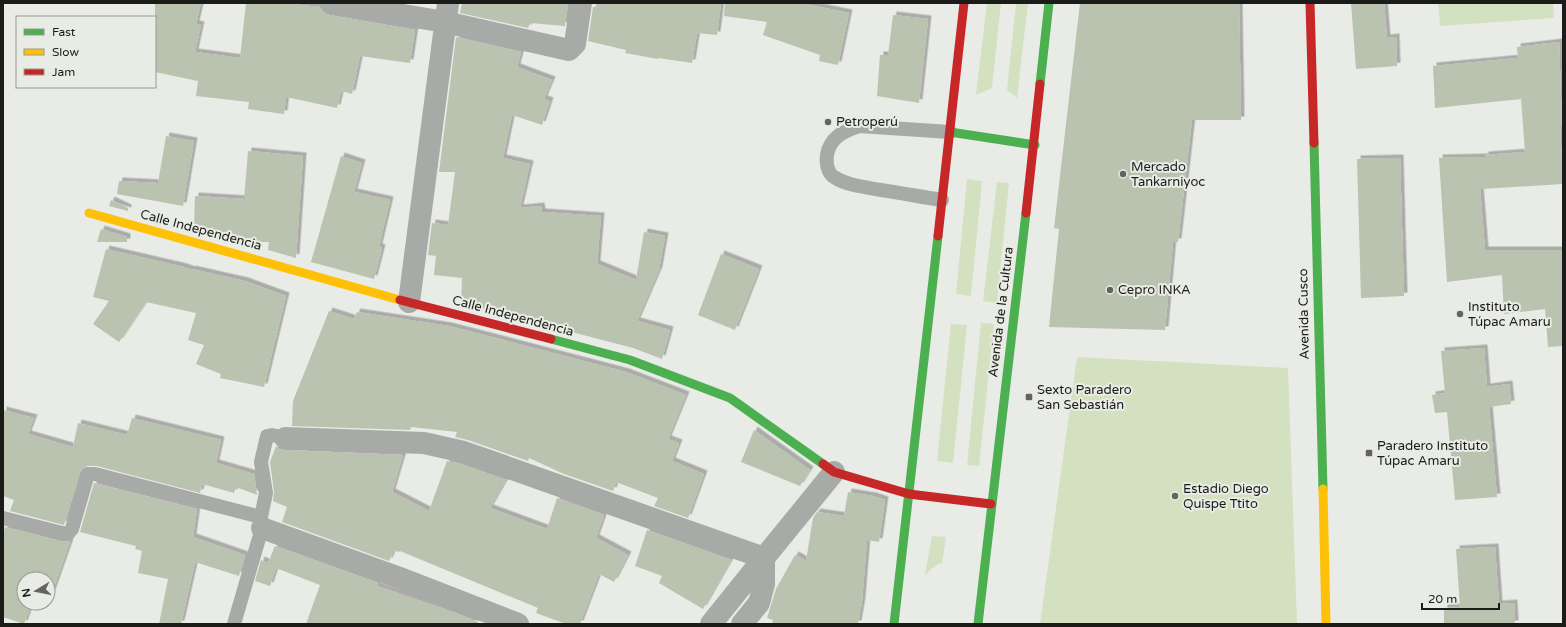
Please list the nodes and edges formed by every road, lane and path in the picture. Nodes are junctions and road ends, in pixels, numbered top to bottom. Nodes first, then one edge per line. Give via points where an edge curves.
1 (331, 3) edge
2 (581, 3) edge
3 (964, 3) edge
4 (1049, 3) edge
5 (1310, 3) edge
6 (447, 12) edge
7 (950, 132) junction
8 (1035, 145) junction
9 (942, 200) junction
10 (89, 213) dead end
11 (409, 302) junction
12 (285, 438) joint
13 (834, 472) junction
14 (908, 494) junction
15 (991, 504) junction
16 (3, 518) edge
17 (261, 522) junction
18 (764, 558) junction
19 (234, 624) edge
20 (518, 624) edge
21 (711, 624) edge
22 (742, 624) edge
23 (894, 624) edge
24 (978, 624) edge
25 (1326, 624) edge

1 - 6 street
2 - 6 street via 575,44 569,50
3 - 7 main road
4 - 8 main road, Avenida de la Cultura
5 - 25 main road, Avenida Cusco
6 - 11 street
7 - 8 main road
7 - 9 main road
7 - 9 lane via 859,126 837,136 831,142 827,155 827,167 833,176 851,184
8 - 15 main road, Avenida de la Cultura
9 - 14 main road
10 - 11 main road, Calle Independencia
11 - 13 main road, Calle Independencia via 630,360 730,398
12 - 17 lane via 267,436 265,442 260,462 266,493
12 - 18 street via 424,443 464,452
13 - 14 main road, Calle Independencia
13 - 18 street
14 - 15 main road, Calle Independencia
14 - 23 main road
15 - 24 main road, Avenida de la Cultura
16 - 17 lane via 68,534 72,529 88,474
17 - 19 lane
17 - 20 street
18 - 21 street
18 - 22 street via 764,584 759,603

